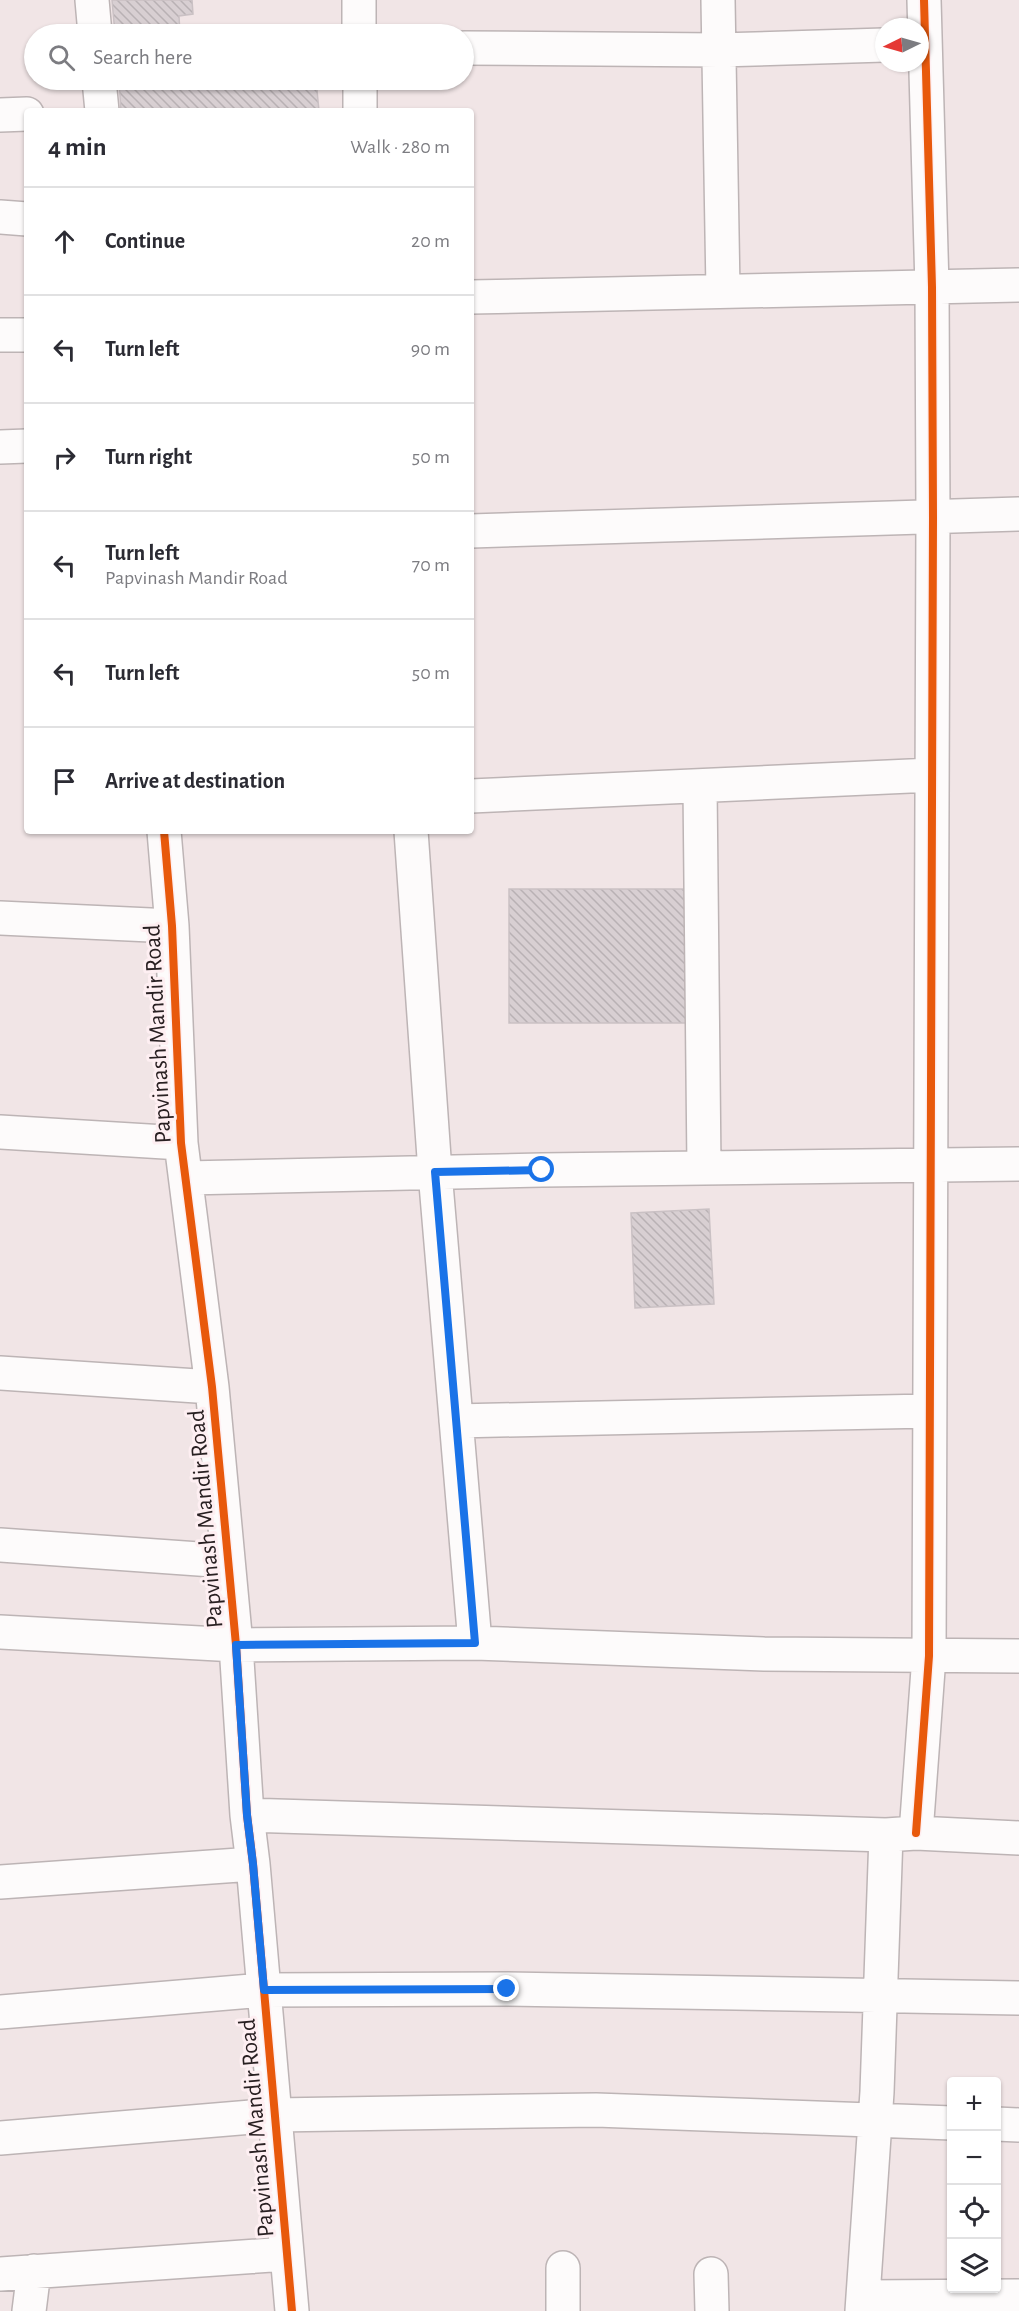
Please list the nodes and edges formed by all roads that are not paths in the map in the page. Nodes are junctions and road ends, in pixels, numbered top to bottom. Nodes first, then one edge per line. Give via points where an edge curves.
1 (92, 0) edge
2 (359, 0) edge
3 (718, 0) edge
4 (924, 0) edge
5 (923, 18) edge
6 (94, 24) edge
7 (359, 24) edge
8 (875, 45) edge
9 (474, 48) edge
10 (719, 50) junction
11 (923, 72) edge
12 (100, 90) edge
13 (360, 90) edge
14 (102, 108) edge
15 (360, 108) edge
16 (0, 114) edge
17 (24, 114) edge
18 (0, 217) edge
19 (24, 219) edge
20 (1019, 285) edge
21 (932, 287) junction
22 (723, 291) junction
23 (474, 297) edge
24 (0, 335) edge
25 (24, 335) edge
26 (24, 446) edge
27 (0, 447) edge
28 (1019, 514) edge
29 (933, 517) junction
30 (474, 531) edge
31 (932, 775) junction
32 (700, 786) junction
33 (474, 796) edge
34 (164, 834) edge
35 (411, 834) edge
36 (0, 918) edge
37 (172, 926) junction
38 (0, 1132) edge
39 (181, 1143) junction
40 (1019, 1164) edge
41 (930, 1165) junction
42 (704, 1168) junction
43 (435, 1172) junction
44 (186, 1178) junction
45 (0, 1373) edge
46 (212, 1388) junction
47 (929, 1411) junction
48 (456, 1421) junction
49 (0, 1545) edge
50 (227, 1561) junction
51 (0, 1632) edge
52 (475, 1643) junction
53 (236, 1645) junction
54 (929, 1656) junction
55 (1019, 1656) edge
56 (247, 1815) junction
57 (901, 1834) junction
58 (1019, 1838) edge
59 (253, 1864) junction
60 (0, 1882) edge
61 (264, 1990) junction
62 (880, 1997) junction
63 (1019, 1998) edge
64 (0, 2012) edge
65 (275, 2115) junction
66 (875, 2121) junction
67 (947, 2123) edge
68 (1001, 2124) edge
69 (1019, 2125) edge
70 (0, 2138) edge
71 (287, 2254) junction
72 (563, 2268) dead end
73 (34, 2271) junction
74 (0, 2274) edge
75 (711, 2274) dead end
76 (1019, 2296) edge
77 (862, 2304) edge
78 (28, 2311) edge
79 (292, 2311) edge
80 (563, 2311) edge
81 (712, 2311) edge

1 - 6 street
2 - 7 street
3 - 10 street
4 - 5 street
8 - 10 street
9 - 10 street
10 - 22 street
11 - 21 street
12 - 14 street
13 - 15 street
16 - 17 street
18 - 19 street
20 - 21 street
21 - 22 street
21 - 29 street
22 - 23 street
24 - 25 street
26 - 27 street
28 - 29 street
29 - 30 street
29 - 31 street
31 - 32 street
31 - 41 street
32 - 33 street
32 - 42 street
34 - 37 street, Papvinash Mandir Road
35 - 43 street
36 - 37 street
37 - 39 street, Papvinash Mandir Road
38 - 39 street
39 - 44 street, Papvinash Mandir Road
40 - 41 street
41 - 42 street
41 - 47 street
42 - 43 street
43 - 44 street
43 - 48 street
44 - 46 street, Papvinash Mandir Road
45 - 46 street
46 - 50 street, Papvinash Mandir Road
47 - 48 street
47 - 54 street
48 - 52 street
49 - 50 street
50 - 53 street, Papvinash Mandir Road
51 - 53 street
52 - 53 street
52 - 54 street
53 - 56 street, Papvinash Mandir Road
54 - 55 street
54 - 57 street
56 - 57 street
56 - 59 street, Papvinash Mandir Road
57 - 58 street
57 - 62 street
59 - 60 street
59 - 61 street, Papvinash Mandir Road
61 - 62 street via 507,1989
61 - 64 street
61 - 65 street, Papvinash Mandir Road
62 - 63 street
62 - 66 street
65 - 66 street via 596,2109
65 - 70 street
65 - 71 street, Papvinash Mandir Road
66 - 67 street
66 - 77 street
68 - 69 street
71 - 73 street
71 - 79 street, Papvinash Mandir Road
72 - 80 street
73 - 74 street
73 - 78 street
75 - 81 street
76 - 77 street

